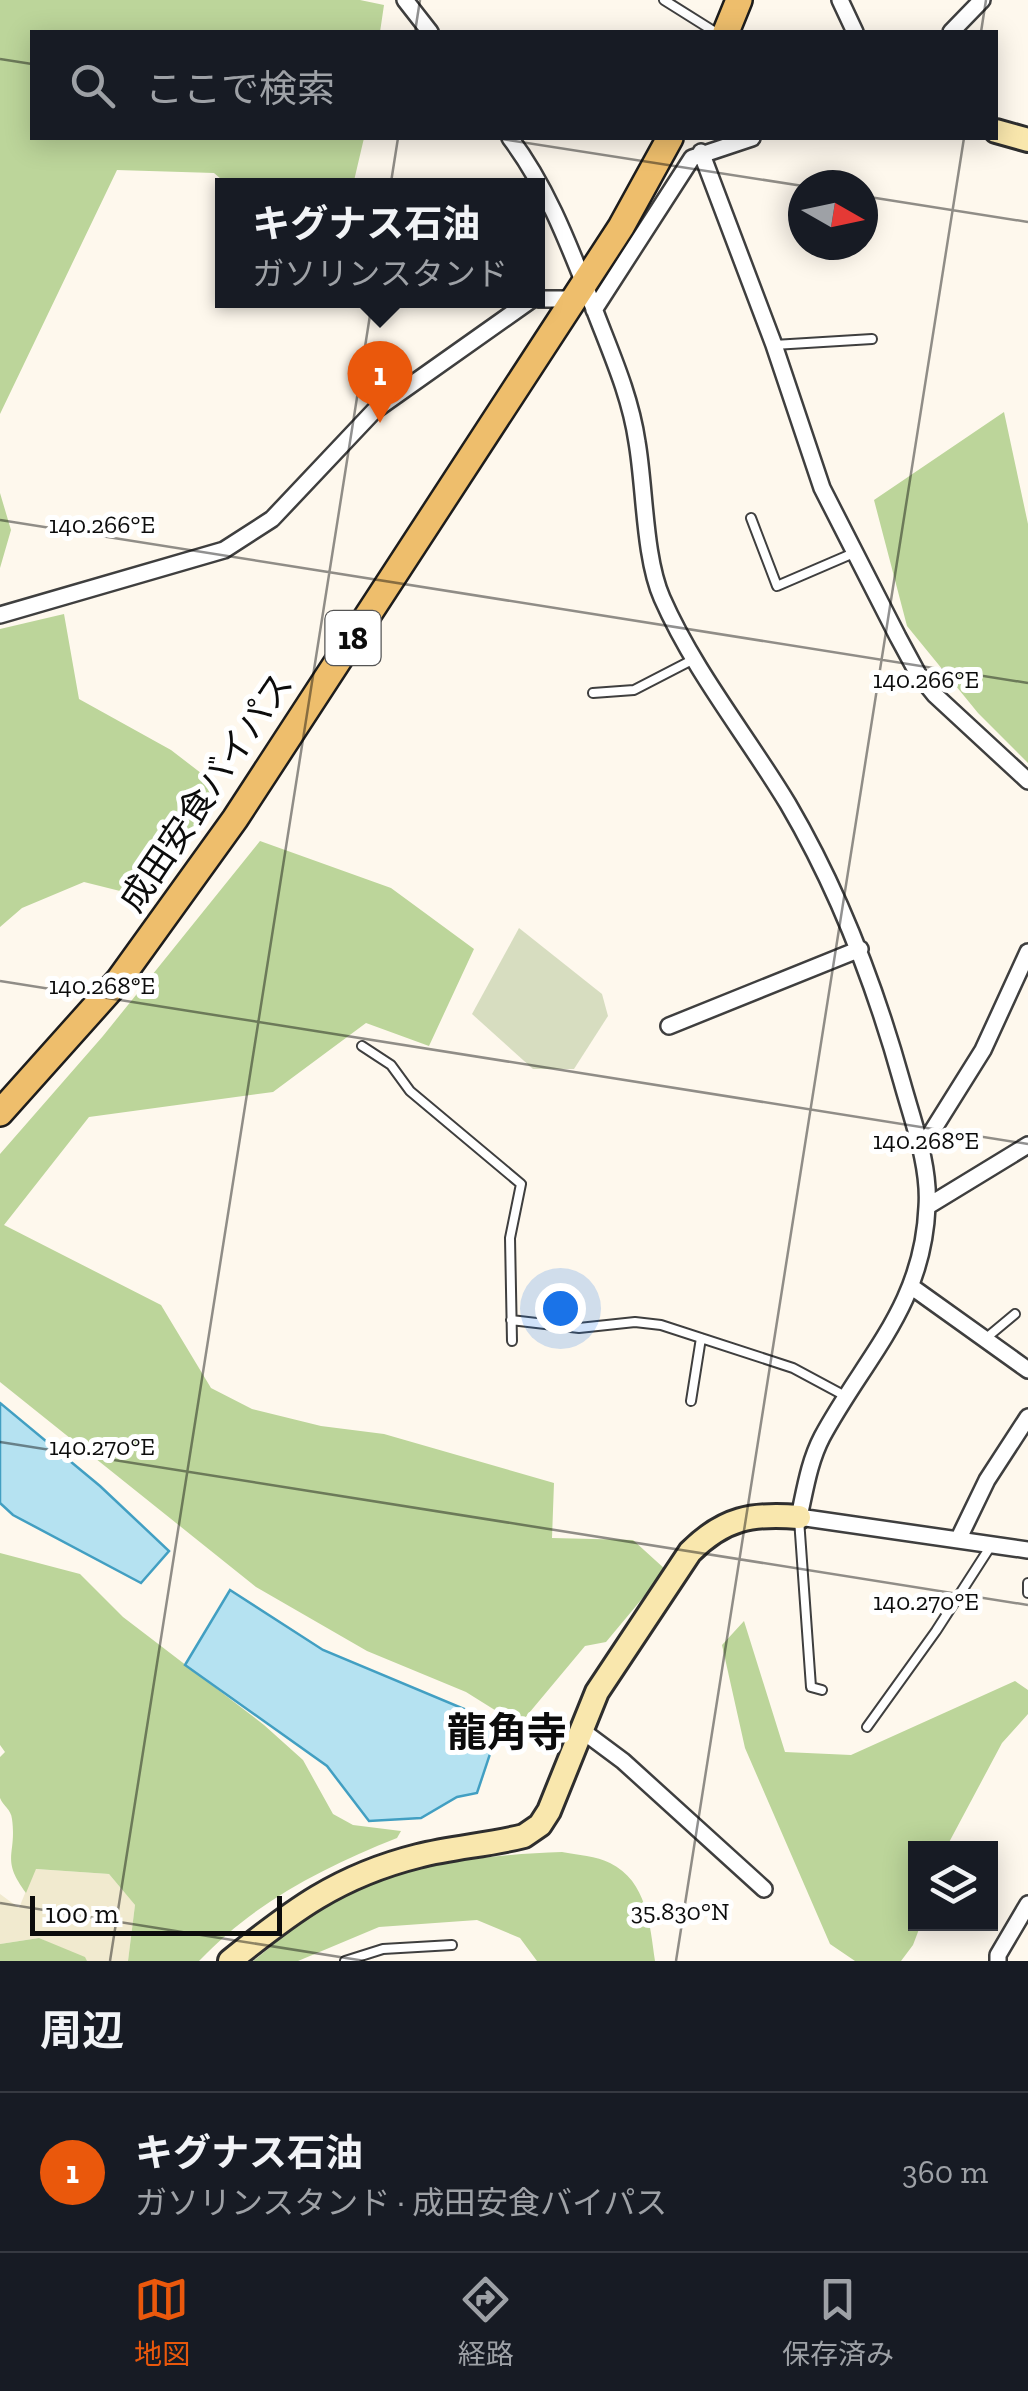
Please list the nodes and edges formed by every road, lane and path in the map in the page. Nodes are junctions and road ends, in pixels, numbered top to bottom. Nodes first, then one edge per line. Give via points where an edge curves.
1 (404, 0) edge
2 (664, 0) edge
3 (738, 0) edge
4 (840, 0) edge
5 (982, 0) edge
6 (428, 30) edge
7 (712, 30) edge
8 (727, 30) edge
9 (854, 30) edge
10 (953, 30) edge
11 (998, 132) edge
12 (511, 140) edge
13 (669, 140) edge
14 (745, 140) edge
15 (1028, 140) edge
16 (702, 152) junction
17 (533, 178) edge
18 (545, 198) edge
19 (583, 298) junction
20 (545, 300) edge
21 (522, 308) edge
22 (872, 339) dead end
23 (774, 345) junction
24 (751, 518) dead end
25 (856, 552) junction
26 (0, 615) edge
27 (696, 658) junction
28 (593, 693) dead end
29 (1028, 781) edge
30 (860, 949) junction
31 (1028, 952) edge
32 (669, 1026) dead end
33 (362, 1046) dead end
34 (0, 1113) edge
35 (1028, 1145) edge
36 (921, 1149) junction
37 (928, 1206) junction
38 (912, 1288) junction
39 (1015, 1314) dead end
40 (512, 1320) junction
41 (701, 1338) junction
42 (985, 1339) junction
43 (512, 1341) dead end
44 (1028, 1370) edge
45 (847, 1398) junction
46 (691, 1401) dead end
47 (1028, 1417) edge
48 (799, 1517) junction
49 (958, 1540) junction
50 (992, 1544) junction
51 (1028, 1550) edge
52 (1028, 1583) edge
53 (1028, 1594) edge
54 (822, 1690) dead end
55 (867, 1727) dead end
56 (580, 1729) junction
57 (764, 1889) dead end
58 (1028, 1904) edge
59 (452, 1945) dead end
60 (230, 1961) edge
61 (345, 1961) edge
62 (998, 1961) edge

1 - 6 street
2 - 7 lane
3 - 8 main road
4 - 9 street
5 - 10 street
11 - 15 street
12 - 17 street
13 - 19 main road, 成田安食バイパス / 18
14 - 16 street
16 - 19 street
16 - 23 street
18 - 19 street via 566,234
19 - 20 street
19 - 27 street via 624,386 661,596
19 - 34 main road, 成田安食バイパス / 18 via 235,819 119,980
21 - 26 street via 374,410 272,519 224,550
22 - 23 lane
23 - 25 street via 822,488
24 - 25 lane via 777,586
25 - 29 street via 918,674
27 - 28 lane via 634,690
27 - 30 street via 790,807
30 - 32 street
30 - 36 street
31 - 36 street via 983,1050
33 - 40 lane via 521,1184 510,1238
35 - 37 street
36 - 37 street
37 - 38 street
38 - 42 street
38 - 45 street
39 - 42 lane
40 - 41 lane via 579,1328 635,1322
40 - 43 lane
41 - 45 lane via 793,1368
41 - 46 lane
42 - 44 street
45 - 48 street via 814,1456
47 - 49 street
48 - 49 street
48 - 54 lane via 806,1660 811,1687
48 - 56 street via 733,1520 690,1552 597,1692
49 - 50 street
50 - 51 street
50 - 55 lane
52 - 53 lane
56 - 57 street
56 - 60 street via 549,1811 524,1836 414,1857 325,1890
58 - 62 street
59 - 61 lane via 383,1949

